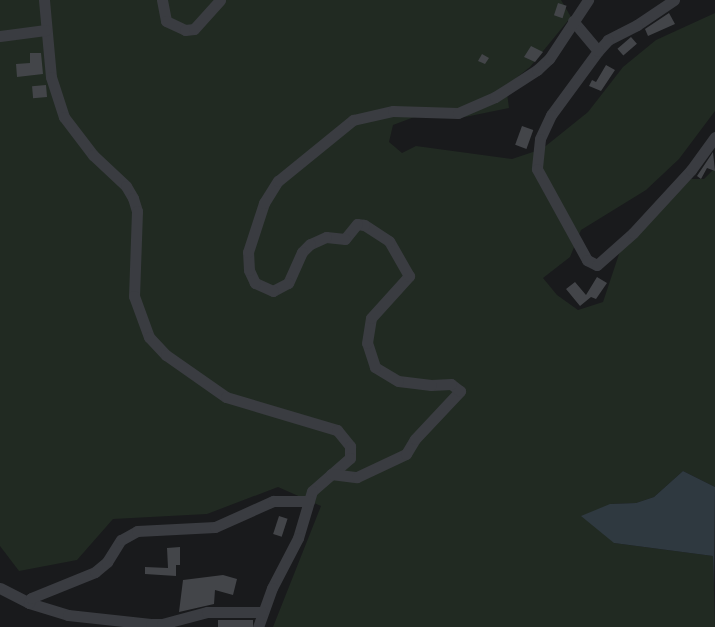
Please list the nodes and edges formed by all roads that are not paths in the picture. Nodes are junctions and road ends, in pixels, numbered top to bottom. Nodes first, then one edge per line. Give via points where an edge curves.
1 (44, 0) edge
2 (162, 0) edge
3 (220, 0) edge
4 (588, 0) edge
5 (674, 0) edge
6 (574, 21) junction
7 (46, 30) junction
8 (0, 36) edge
9 (598, 51) junction
10 (715, 137) edge
11 (331, 474) junction
12 (309, 501) junction
13 (0, 588) edge
14 (28, 602) junction
15 (262, 612) junction
16 (175, 624) edge
17 (258, 627) edge

1 - 7 street
2 - 3 street via 166,21 185,30 194,29
4 - 6 street
5 - 9 street via 608,40
6 - 9 street
6 - 11 street via 537,70 495,97 458,113 393,111 353,120 278,181 264,203 248,252 249,270 256,284 274,291 288,283 302,252 310,244 326,236 345,240 357,224 364,225 389,241 409,276 371,318 367,343 375,367 398,381 431,386 452,384 460,391 415,439 406,454 356,477
7 - 8 street
7 - 11 street via 51,77 64,116 133,198 137,211 134,296 148,337 202,383 226,398 337,430 350,446 350,458
9 - 10 street via 550,115 535,160 542,183 593,265 633,233 691,170
11 - 12 street via 312,491
12 - 14 street via 273,501 216,527 137,531 121,540 107,562 95,572
12 - 15 street via 298,538
13 - 14 street
14 - 16 street via 68,615
15 - 16 street via 207,612
15 - 17 street

